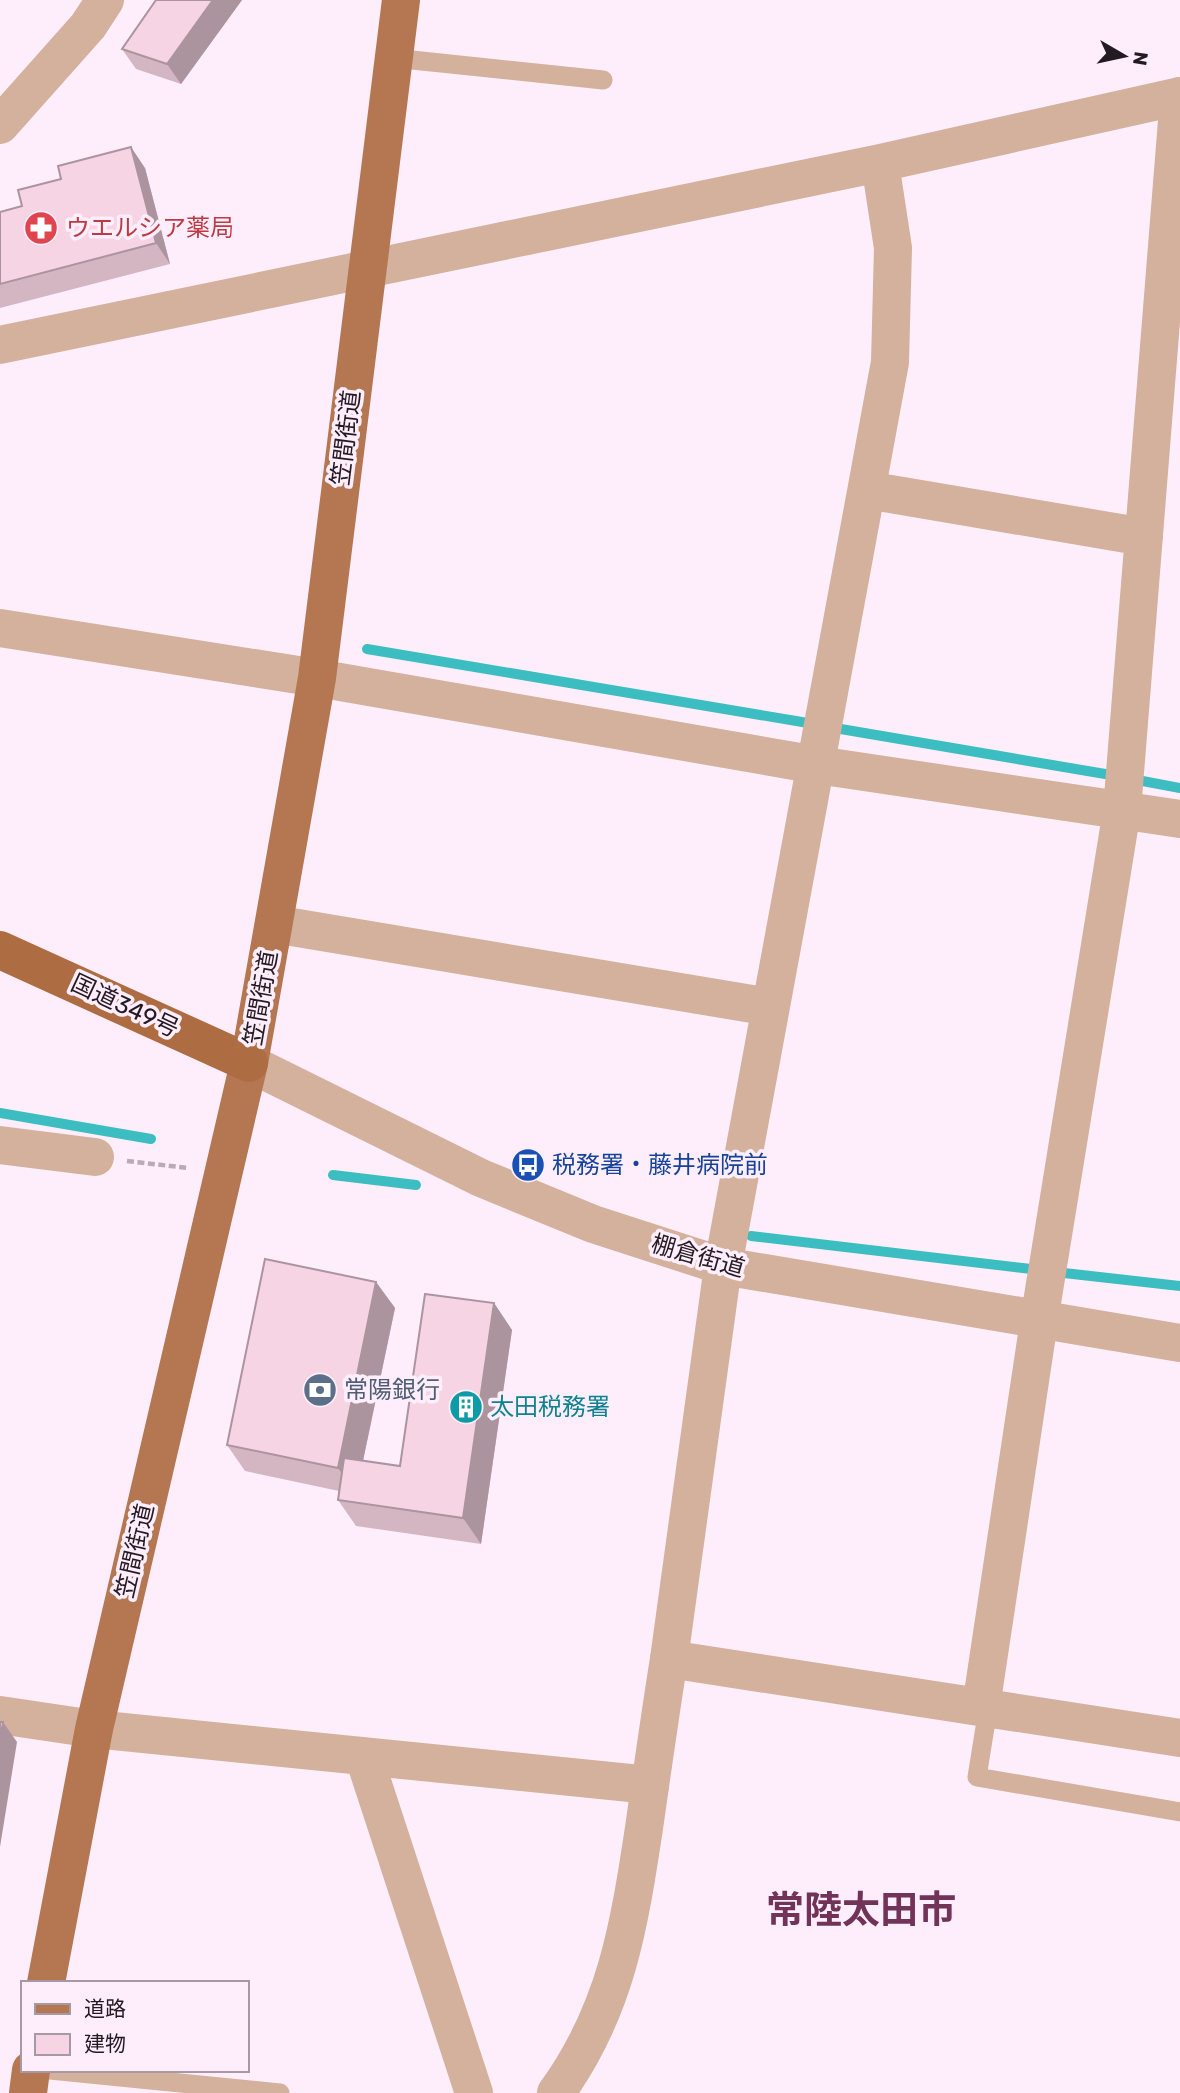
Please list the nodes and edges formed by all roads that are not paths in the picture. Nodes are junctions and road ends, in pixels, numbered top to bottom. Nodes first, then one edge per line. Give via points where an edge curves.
1 (105, 0) edge
2 (401, 0) edge
3 (393, 58) junction
4 (603, 80) dead end
5 (1180, 96) edge
6 (0, 125) edge
7 (880, 163) junction
8 (367, 268) junction
9 (0, 345) edge
10 (867, 490) junction
11 (1144, 537) junction
12 (0, 628) edge
13 (317, 678) junction
14 (817, 765) junction
15 (1122, 810) junction
16 (1180, 819) edge
17 (274, 924) junction
18 (0, 950) edge
19 (770, 1007) junction
20 (249, 1063) junction
21 (0, 1145) edge
22 (95, 1157) road end
23 (723, 1266) junction
24 (1039, 1321) junction
25 (1180, 1343) edge
26 (669, 1659) junction
27 (985, 1708) junction
28 (0, 1715) edge
29 (94, 1729) junction
30 (1180, 1738) edge
31 (364, 1757) junction
32 (650, 1785) junction
33 (1180, 1812) edge
34 (46, 1981) edge
35 (31, 2072) edge
36 (68, 2072) edge
37 (253, 2092) edge
38 (28, 2093) edge
39 (280, 2093) edge
40 (474, 2093) edge
41 (555, 2093) edge

1 - 6 street via 88,26
2 - 3 main road, 笠間街道
3 - 4 lane
3 - 8 main road, 笠間街道
5 - 7 street
5 - 11 street
7 - 8 street
7 - 10 street via 893,248 890,362
8 - 9 street
8 - 13 main road, 笠間街道
10 - 11 street
10 - 14 street
11 - 15 street
12 - 13 street
13 - 14 street
13 - 17 main road, 笠間街道
14 - 15 street
14 - 19 street
15 - 16 street
15 - 24 street
17 - 19 street
17 - 20 main road, 笠間街道
18 - 20 highway, 国道349号
19 - 23 street
20 - 23 street, 棚倉街道 via 481,1178 593,1224
20 - 29 main road, 笠間街道
21 - 22 street
23 - 24 street, 棚倉街道
23 - 26 street
24 - 25 street, 棚倉街道
24 - 27 street
26 - 27 street
26 - 32 street
27 - 30 street
27 - 33 lane via 977,1777
28 - 29 street
29 - 31 street
29 - 34 main road, 笠間街道
31 - 32 street
31 - 40 street
32 - 41 street via 621,1958 603,2012
35 - 38 main road
36 - 37 lane
37 - 39 lane

